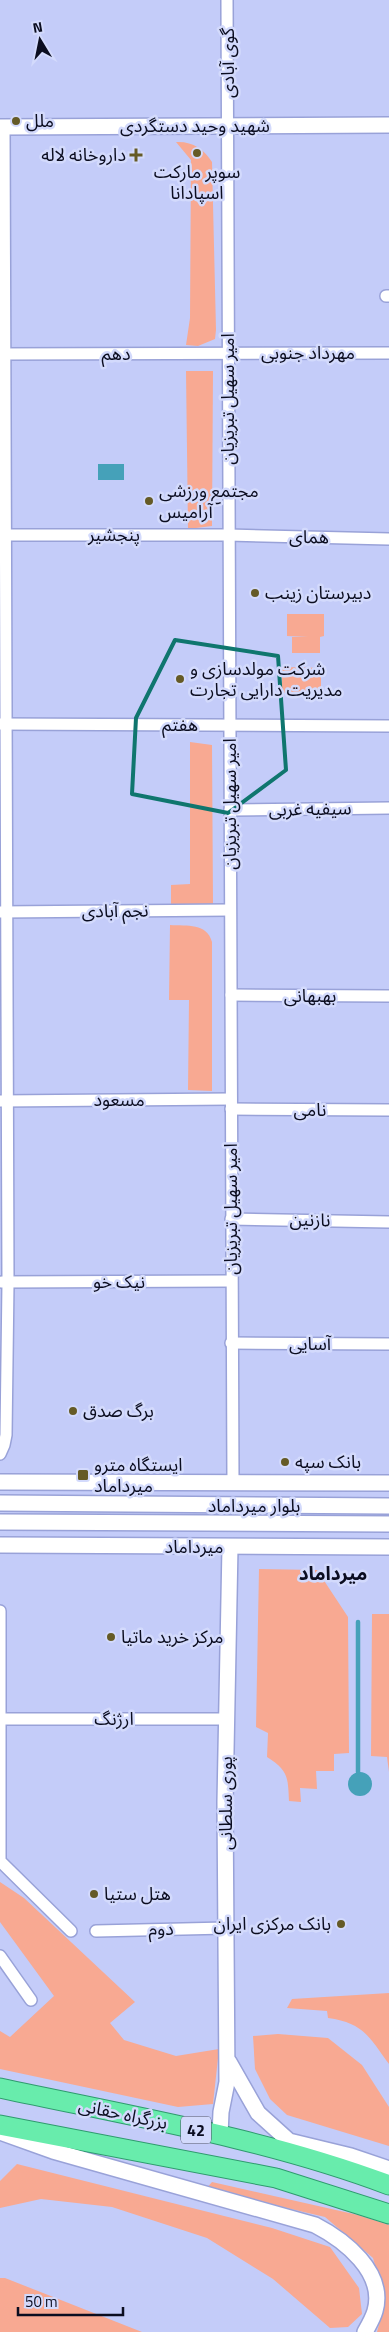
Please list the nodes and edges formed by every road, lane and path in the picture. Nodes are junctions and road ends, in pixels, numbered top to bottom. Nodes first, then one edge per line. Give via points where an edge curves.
1 (228, 0) edge
2 (389, 125) edge
3 (228, 126) junction
4 (2, 127) edge
5 (389, 353) edge
6 (2, 354) edge
7 (228, 354) junction
8 (2, 535) edge
9 (228, 535) junction
10 (389, 539) edge
11 (3, 724) edge
12 (230, 725) junction
13 (389, 726) edge
14 (389, 808) edge
15 (230, 810) junction
16 (230, 910) junction
17 (3, 912) edge
18 (231, 995) junction
19 (389, 996) edge
20 (3, 1100) edge
21 (231, 1104) junction
22 (389, 1110) edge
23 (231, 1219) junction
24 (389, 1222) edge
25 (231, 1281) junction
26 (4, 1283) edge
27 (231, 1344) junction
28 (389, 1344) edge
29 (0, 1454) edge
30 (0, 1482) edge
31 (233, 1483) junction
32 (389, 1483) edge
33 (0, 1503) edge
34 (389, 1506) edge
35 (0, 1522) edge
36 (389, 1524) edge
37 (0, 1546) edge
38 (230, 1547) junction
39 (389, 1548) edge
40 (0, 1610) edge
41 (1, 1719) edge
42 (227, 1719) junction
43 (1, 1751) edge
44 (0, 1861) edge
45 (226, 1928) junction
46 (71, 1931) dead end
47 (96, 1931) dead end
48 (0, 1956) edge
49 (31, 2000) dead end
50 (227, 2058) junction
51 (0, 2088) edge
52 (0, 2125) edge
53 (0, 2132) edge
54 (220, 2135) junction
55 (389, 2169) edge
56 (389, 2185) edge
57 (389, 2214) edge
58 (366, 2332) edge

1 - 3 street, گوی آبادی
2 - 3 main road, شهید وحید دستگردی
3 - 4 main road, شهید وحید دستگردی
3 - 7 street, امیر سهیل تبریزیان
4 - 6 street
5 - 7 street, مهرداد جنوبی
6 - 7 street, دهم
6 - 8 street
7 - 9 street, امیر سهیل تبریزیان
8 - 9 street, پنجشیر
8 - 11 street
9 - 10 street, همای
9 - 12 street, امیر سهیل تبریزیان
11 - 12 street, هفتم
11 - 17 street
12 - 13 street, هفتم
12 - 15 street, امیر سهیل تبریزیان
14 - 15 street, سیفیه غربی
15 - 16 street, امیر سهیل تبریزیان
16 - 17 street, نجم آبادی
16 - 18 street, امیر سهیل تبریزیان
17 - 20 street
18 - 19 street, بهبهانی
18 - 21 street, امیر سهیل تبریزیان
20 - 21 street, مسعود
20 - 26 street
21 - 22 street, نامی
21 - 23 street, امیر سهیل تبریزیان
23 - 24 street, نازنین
23 - 25 street, امیر سهیل تبریزیان
25 - 26 street, نیک خو
25 - 27 street, امیر سهیل تبریزیان
26 - 29 street via 6,1434
27 - 28 street, آسایی
27 - 31 street, امیر سهیل تبریزیان
30 - 31 main road
31 - 32 main road
33 - 34 main road, بلوار میرداماد
35 - 36 main road, بلوار میرداماد
37 - 38 main road, میرداماد
38 - 39 main road, میرداماد
38 - 42 main road, پوری سلطانی
40 - 41 street
41 - 42 street, ارژنگ
41 - 43 street
42 - 45 main road, پوری سلطانی
43 - 44 street
44 - 46 street
45 - 47 street, دوم
45 - 50 main road, پوری سلطانی
48 - 49 street
50 - 54 main road, پوری سلطانی
50 - 55 main road via 258,2113 289,2141
51 - 54 highway, بزرگراه حقانی / 42
52 - 57 highway, بزرگراه حقانی / 42 via 276,2178
53 - 58 main road via 53,2152 315,2225 330,2233 362,2261 374,2285 376,2310
54 - 56 highway, بزرگراه حقانی / 42 via 351,2171

